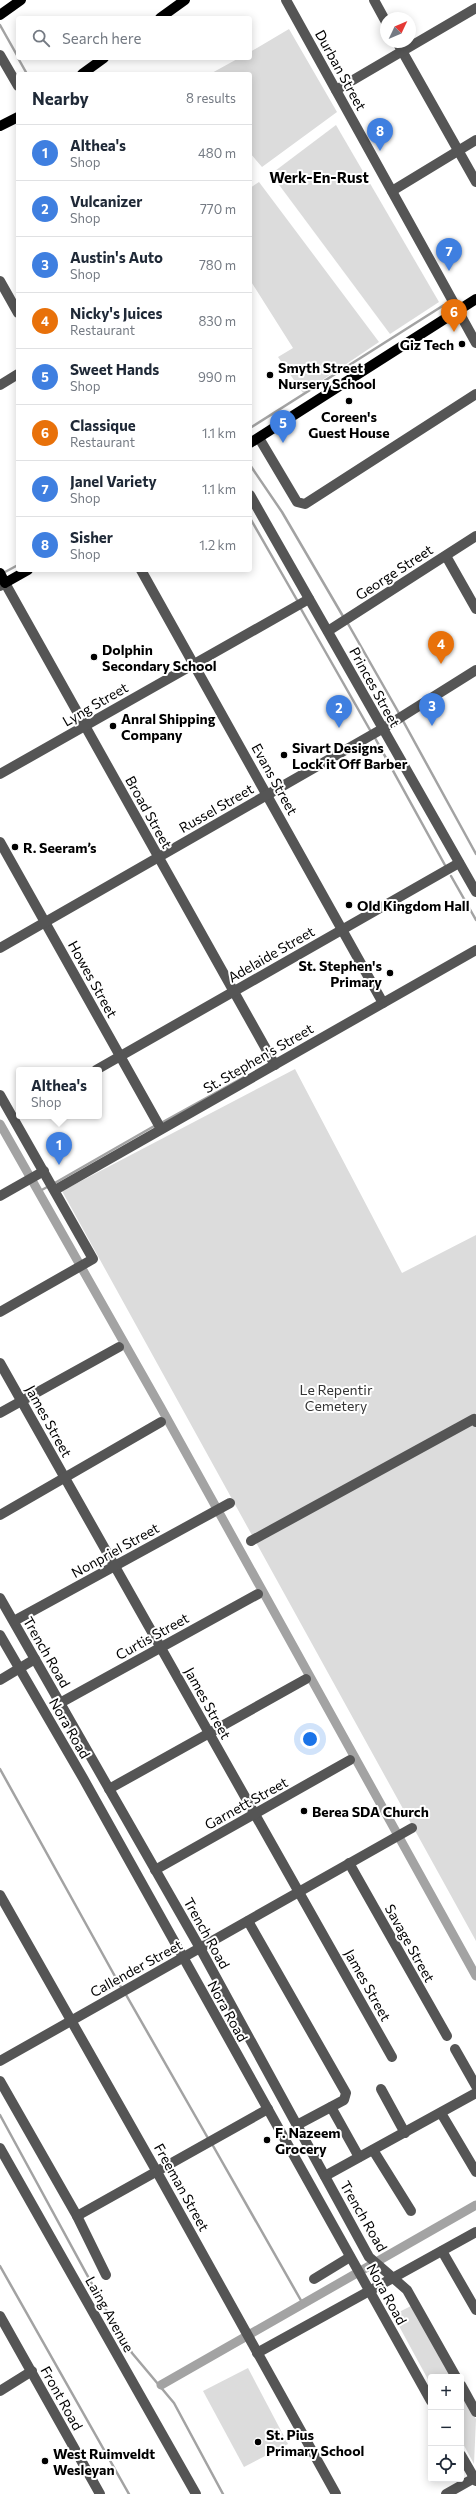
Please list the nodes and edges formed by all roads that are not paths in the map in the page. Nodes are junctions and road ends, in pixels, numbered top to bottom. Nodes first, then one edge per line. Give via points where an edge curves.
1 (22, 0) edge
2 (185, 0) edge
3 (286, 0) edge
4 (374, 0) edge
5 (476, 8) edge
6 (381, 12) edge
7 (0, 15) edge
8 (163, 16) edge
9 (401, 48) edge
10 (403, 52) junction
11 (0, 55) edge
12 (101, 60) edge
13 (85, 72) edge
14 (16, 83) edge
15 (336, 90) junction
16 (16, 118) edge
17 (0, 126) edge
18 (476, 140) edge
19 (458, 150) junction
20 (476, 182) edge
21 (392, 191) junction
22 (0, 281) edge
23 (476, 299) edge
24 (16, 309) edge
25 (458, 310) junction
26 (476, 343) edge
27 (16, 375) edge
28 (0, 384) edge
29 (476, 394) edge
30 (254, 441) edge
31 (252, 499) edge
32 (476, 536) edge
33 (446, 556) junction
34 (24, 572) edge
35 (143, 572) edge
36 (0, 573) edge
37 (3, 584) edge
38 (309, 599) junction
39 (476, 609) edge
40 (328, 631) junction
41 (194, 664) junction
42 (476, 670) edge
43 (85, 726) junction
44 (382, 729) junction
45 (0, 774) edge
46 (267, 795) junction
47 (0, 842) edge
48 (158, 857) junction
49 (459, 863) junction
50 (472, 876) edge
51 (476, 892) edge
52 (45, 922) junction
53 (343, 929) junction
54 (0, 948) edge
55 (476, 950) edge
56 (234, 992) junction
57 (384, 1003) junction
58 (120, 1056) junction
59 (274, 1065) junction
60 (101, 1067) edge
61 (0, 1095) edge
62 (16, 1116) edge
63 (18, 1119) edge
64 (161, 1129) junction
65 (44, 1171) junction
66 (54, 1190) junction
67 (0, 1196) edge
68 (0, 1312) edge
69 (118, 1347) dead end
70 (0, 1363) edge
71 (21, 1401) junction
72 (0, 1413) edge
73 (161, 1422) dead end
74 (476, 1422) edge
75 (65, 1477) junction
76 (230, 1503) dead end
77 (0, 1515) edge
78 (251, 1542) dead end
79 (115, 1566) junction
80 (258, 1594) dead end
81 (0, 1598) edge
82 (14, 1621) junction
83 (0, 1635) edge
84 (161, 1648) junction
85 (35, 1659) junction
86 (19, 1669) junction
87 (306, 1679) dead end
88 (0, 1680) edge
89 (60, 1703) junction
90 (209, 1733) junction
91 (350, 1760) dead end
92 (109, 1789) junction
93 (255, 1814) junction
94 (410, 1829) dead end
95 (349, 1863) junction
96 (155, 1870) junction
97 (299, 1892) junction
98 (0, 1895) edge
99 (248, 1921) junction
100 (200, 1948) junction
101 (183, 1958) junction
102 (72, 2020) junction
103 (447, 2036) dead end
104 (455, 2048) dead end
105 (392, 2058) dead end
106 (0, 2062) edge
107 (0, 2081) edge
108 (476, 2086) edge
109 (381, 2089) dead end
110 (476, 2093) edge
111 (331, 2107) junction
112 (268, 2109) junction
113 (441, 2113) junction
114 (297, 2125) junction
115 (405, 2133) junction
116 (0, 2148) edge
117 (373, 2150) junction
118 (359, 2157) junction
119 (157, 2172) junction
120 (476, 2172) edge
121 (325, 2176) junction
122 (410, 2211) dead end
123 (77, 2216) junction
124 (476, 2232) edge
125 (442, 2251) junction
126 (350, 2257) junction
127 (106, 2275) dead end
128 (394, 2278) junction
129 (314, 2279) dead end
130 (370, 2291) junction
131 (476, 2310) edge
132 (0, 2316) edge
133 (257, 2353) junction
134 (32, 2371) junction
135 (454, 2374) edge
136 (464, 2390) edge
137 (0, 2391) edge
138 (428, 2396) edge
139 (476, 2412) edge
140 (464, 2460) edge
141 (475, 2479) edge
142 (100, 2494) edge
143 (196, 2494) edge
144 (336, 2494) edge
145 (446, 2494) edge

1 - 7 main road
2 - 8 main road
3 - 15 street, Durban Street
4 - 6 street
5 - 10 street
9 - 10 street
10 - 15 street
10 - 19 street
11 - 14 street
12 - 13 main road
15 - 21 street, Durban Street
16 - 17 main road
18 - 19 street
19 - 20 street
19 - 21 street
21 - 25 street, Durban Street
22 - 24 street
23 - 25 main road
25 - 26 street, Durban Street
25 - 30 main road
27 - 28 street
29 - 30 street via 308,503 300,503
31 - 38 street, Princes Street
32 - 33 street, George Street
33 - 39 street
33 - 40 street, George Street
34 - 37 main road
35 - 41 street, Evans Street
36 - 37 main road, Broad Street
37 - 43 street, Broad Street
38 - 40 street, Princes Street
38 - 41 street, Lyng Street
40 - 44 street, Princes Street
41 - 43 street, Lyng Street
41 - 46 street, Evans Street
42 - 44 street, Russel Street
43 - 45 street, Lyng Street
43 - 48 street, Broad Street
44 - 46 street, Russel Street
44 - 49 street, Princes Street
46 - 48 street, Russel Street
46 - 53 street, Evans Street
47 - 52 street, Howes Street
48 - 52 street, Russel Street
48 - 56 street, Broad Street
49 - 50 street, Princes Street
49 - 53 street, Adelaide Street
50 - 51 street, Princes Street
52 - 54 street, Russel Street
52 - 58 street, Howes Street
53 - 56 street, Adelaide Street
53 - 57 street, Evans Street
55 - 57 street, St. Stephen's Street
56 - 58 street, Adelaide Street
56 - 59 street, Broad Street
57 - 59 street, St. Stephen's Street
58 - 60 street, Adelaide Street
58 - 64 street, Howes Street
59 - 64 street, St. Stephen's Street
61 - 62 street
63 - 65 street
64 - 66 street, St. Stephen's Street
65 - 66 street
65 - 67 street
66 - 68 street via 93,1259
69 - 71 street
70 - 71 street, James Street
71 - 72 street
71 - 75 street, James Street
73 - 75 street
74 - 78 street via 474,1419
75 - 77 street
75 - 79 street, James Street
76 - 79 street, Nonpriel Street
79 - 82 street, Nonpriel Street
79 - 84 street, James Street
80 - 84 street, Curtis Street
81 - 82 street, Trench Road
82 - 85 street, Trench Road
83 - 86 street, Nora Road
84 - 89 street, Curtis Street
84 - 90 street, James Street
85 - 86 street
85 - 89 street, Trench Road
86 - 88 street
86 - 101 street, Nora Road
87 - 90 street
89 - 92 street, Trench Road
90 - 92 street
90 - 93 street, James Street
91 - 93 street, Garnett Street
92 - 96 street, Trench Road
93 - 96 street, Garnett Street
93 - 97 street, James Street
94 - 95 street, Callender Street
95 - 97 street, Callender Street
95 - 103 street, Savage Street
96 - 100 street, Trench Road
97 - 99 street, Callender Street
97 - 105 street, James Street
98 - 102 street, Freeman Street
99 - 100 street, Callender Street
99 - 111 street via 344,2090 345,2099
100 - 101 street, Callender Street
100 - 114 street, Trench Road
101 - 102 street, Callender Street
101 - 112 street, Nora Road
102 - 106 street, Callender Street
102 - 119 street, Freeman Street
104 - 108 street
107 - 123 street
109 - 115 street
110 - 113 street
111 - 114 street
111 - 118 street
112 - 119 street
112 - 126 street, Nora Road
113 - 115 street
113 - 120 street
114 - 121 street, Trench Road
115 - 117 street
116 - 143 street, Laing Avenue
117 - 118 street
117 - 122 street
118 - 121 street
119 - 123 street
119 - 133 street, Freeman Street
121 - 128 street, Trench Road via 370,2257
123 - 127 street
124 - 125 street
125 - 128 street
125 - 131 street
126 - 129 street
126 - 130 street, Nora Road
128 - 130 street
128 - 135 street, Trench Road via 407,2290
130 - 133 street
130 - 138 street, Nora Road
132 - 134 street, Front Road
133 - 144 street, Freeman Street
134 - 137 street
134 - 142 street, Front Road
136 - 139 street
140 - 141 street
141 - 145 street

